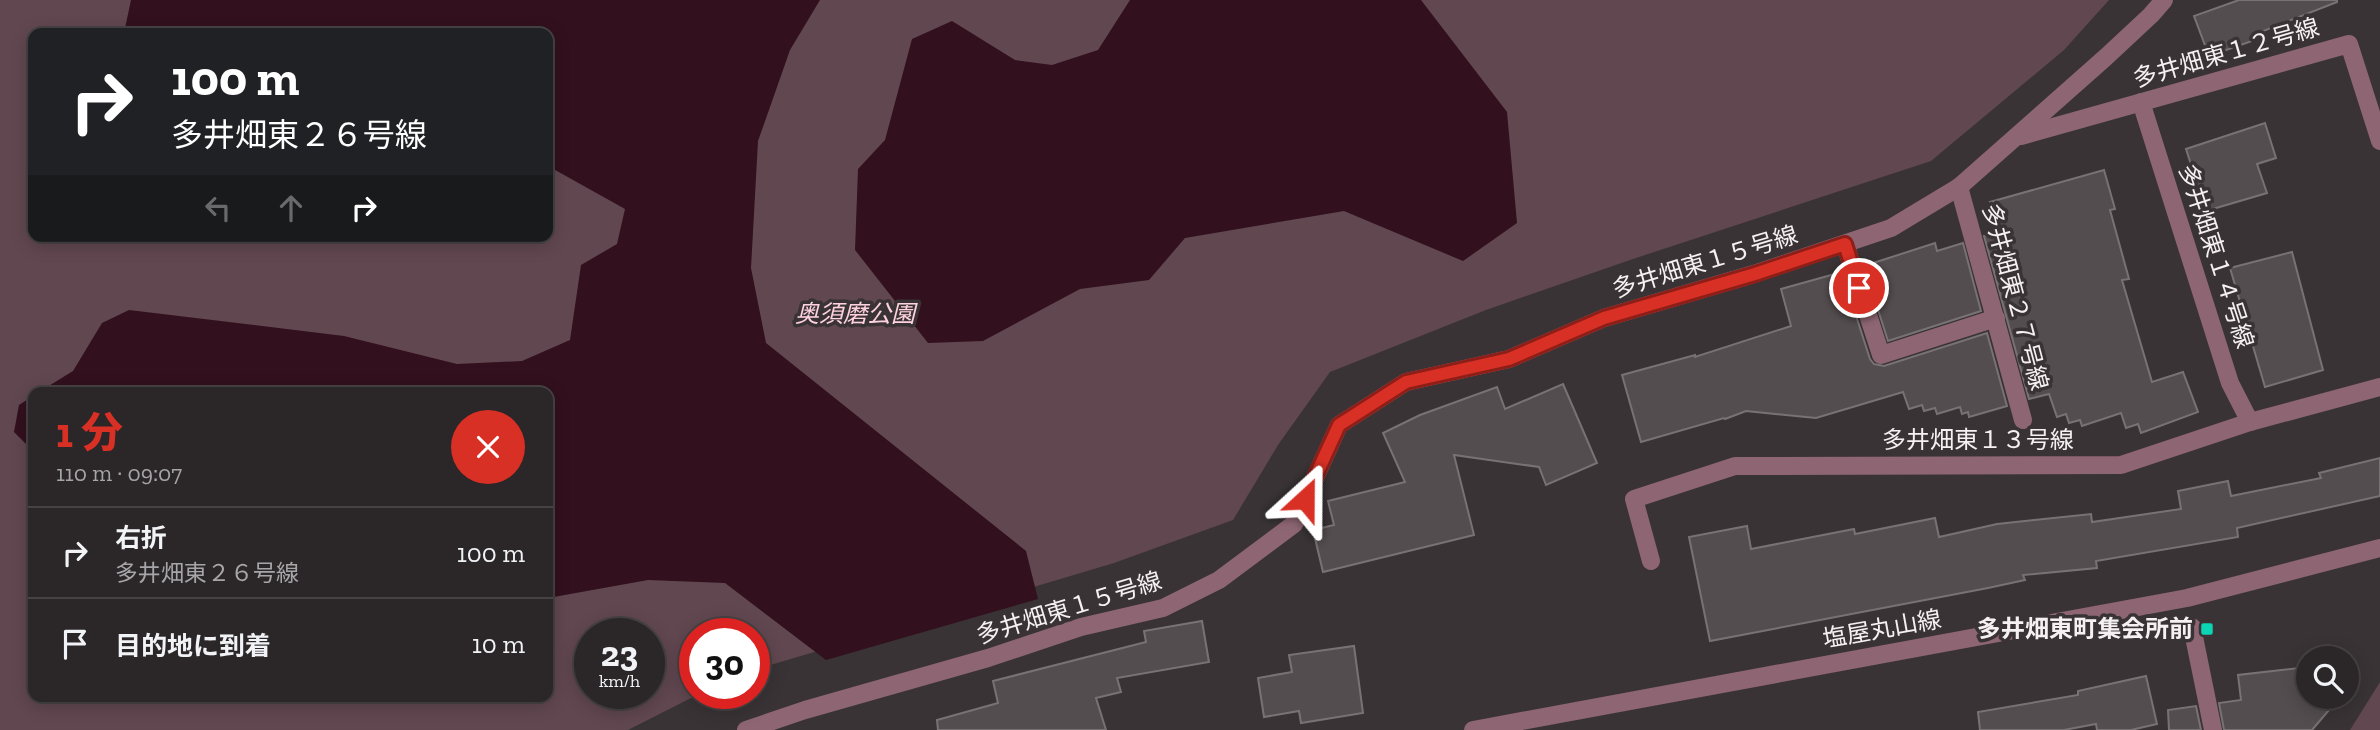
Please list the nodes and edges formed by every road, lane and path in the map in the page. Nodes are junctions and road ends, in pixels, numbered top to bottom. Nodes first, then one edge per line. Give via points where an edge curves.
1 (2164, 0) edge
2 (2141, 102) junction
3 (2018, 137) junction
4 (2380, 141) edge
5 (1959, 187) junction
6 (1845, 244) junction
7 (1996, 318) junction
8 (2380, 387) edge
9 (2023, 420) dead end
10 (2250, 422) junction
11 (2380, 548) edge
12 (1651, 561) dead end
13 (2192, 627) dead end
14 (746, 730) edge
15 (1473, 730) edge
16 (2213, 730) edge

1 - 3 street, 多井畑東１５号線
2 - 3 street, 多井畑東１２号線
2 - 4 street, 多井畑東１２号線 via 2349,44
2 - 10 street, 多井畑東１４号線 via 2230,383
3 - 5 street, 多井畑東１５号線
5 - 6 street, 多井畑東１５号線 via 1891,228
5 - 7 street, 多井畑東２７号線
6 - 7 street via 1881,355
6 - 14 street, 多井畑東１５号線 via 1604,318 1509,359 1406,382 1339,425 1294,524 1219,580 1163,608 1080,627
7 - 9 street, 多井畑東２７号線
8 - 10 street, 多井畑東１３号線
10 - 12 street, 多井畑東１３号線 via 2121,465 1735,466 1634,499
11 - 15 street, 塩屋丸山線 via 2187,598
13 - 16 street

